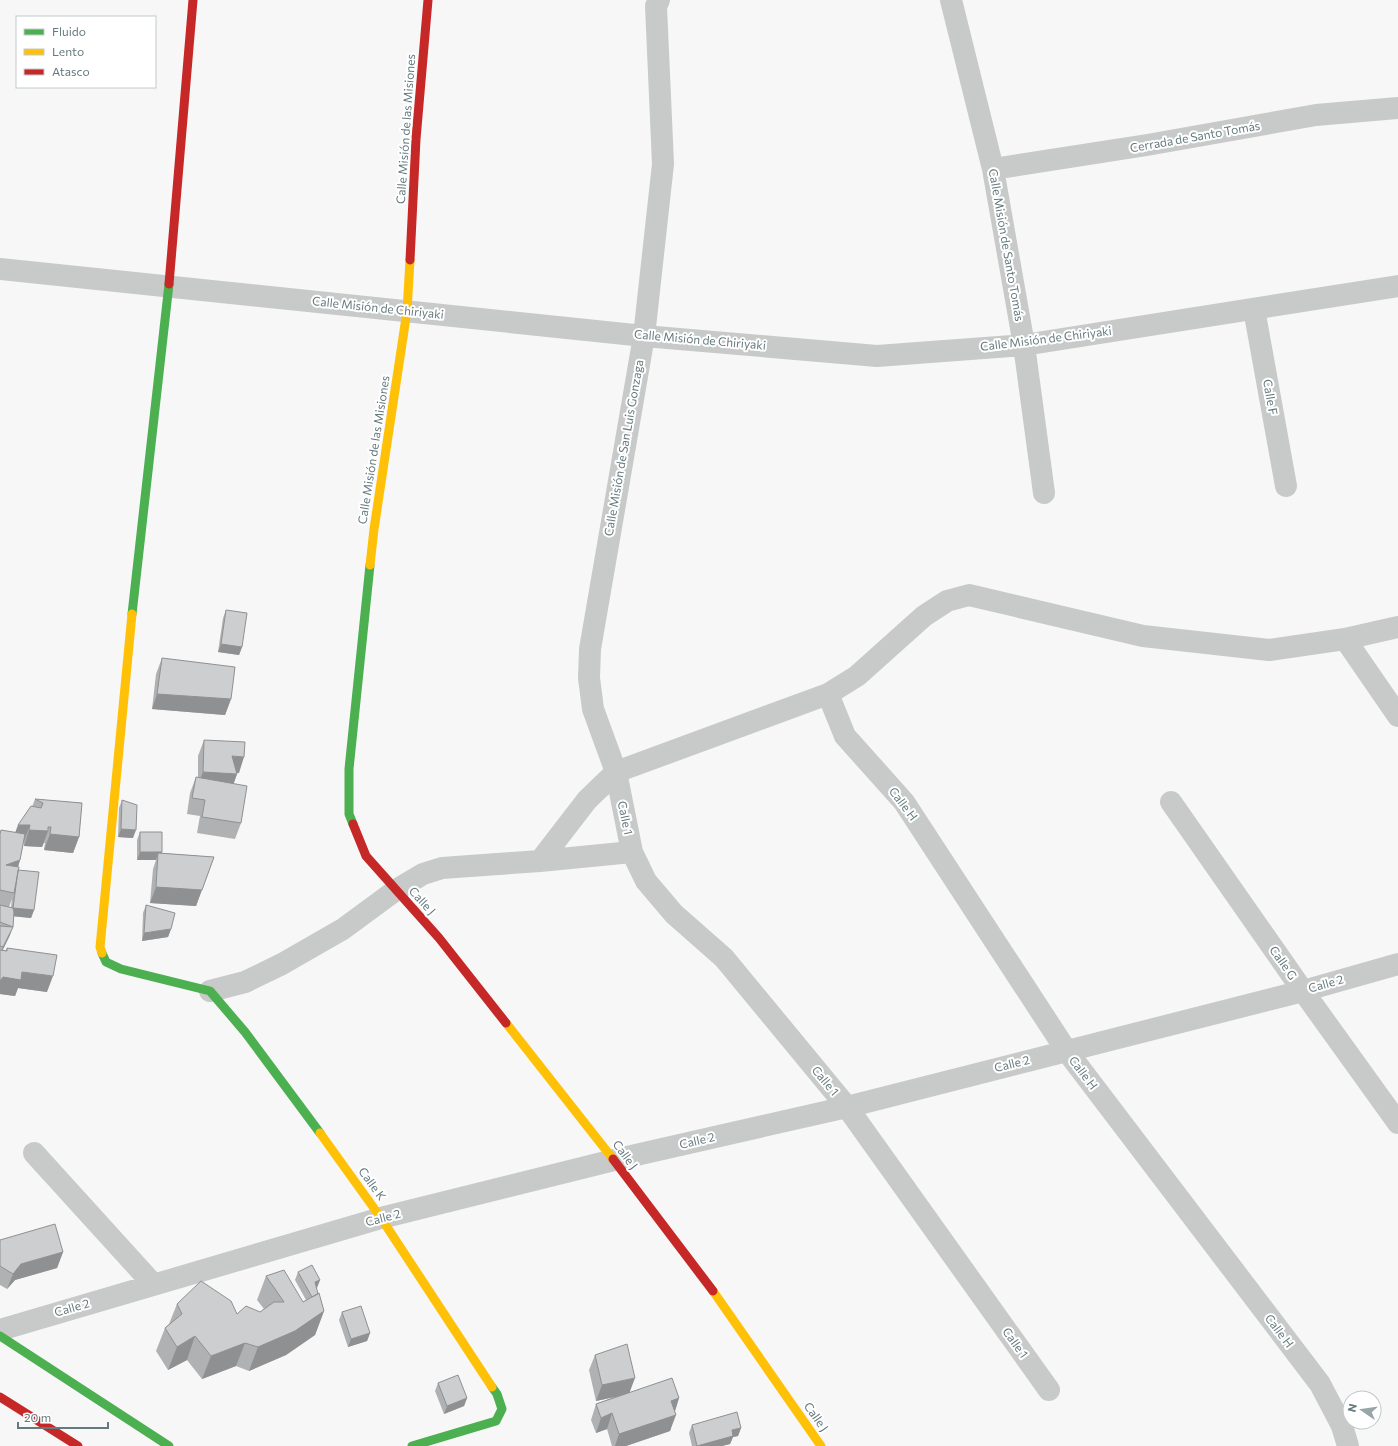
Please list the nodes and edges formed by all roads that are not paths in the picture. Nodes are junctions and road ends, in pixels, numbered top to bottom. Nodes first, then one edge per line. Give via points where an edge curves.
1 (193, 0) edge
2 (428, 0) edge
3 (659, 0) edge
4 (951, 0) edge
5 (1398, 108) edge
6 (993, 169) junction
7 (0, 269) edge
8 (168, 286) junction
9 (1398, 286) edge
10 (1254, 309) junction
11 (407, 311) junction
12 (644, 336) junction
13 (1024, 345) junction
14 (1286, 486) dead end
15 (1044, 493) dead end
16 (1398, 627) edge
17 (1345, 639) junction
18 (828, 694) junction
19 (1398, 716) edge
20 (616, 772) junction
21 (1171, 802) dead end
22 (632, 852) junction
23 (540, 861) junction
24 (396, 890) junction
25 (1398, 964) edge
26 (210, 991) junction
27 (1303, 991) junction
28 (1066, 1050) junction
29 (847, 1107) junction
30 (1398, 1123) edge
31 (34, 1153) dead end
32 (614, 1160) junction
33 (381, 1218) junction
34 (153, 1284) junction
35 (0, 1330) edge
36 (0, 1336) edge
37 (1049, 1390) dead end
38 (0, 1397) edge
39 (78, 1446) edge
40 (169, 1446) edge
41 (412, 1446) edge
42 (821, 1446) edge
43 (1348, 1446) edge

1 - 8 street
2 - 11 street, Calle Misión de las Misiones via 416,139
3 - 12 street, Calle Misión de San Luis Gonzaga via 656,6 663,164
4 - 6 street, Calle Misión de Santo Tomás
5 - 6 street, Cerrada de Santo Tomás via 1316,115
6 - 13 street, Calle Misión de Santo Tomás
7 - 8 street, Calle Misión de Chiriyaki
8 - 11 street, Calle Misión de Chiriyaki
8 - 26 street via 133,602 100,947 106,962 121,969
9 - 10 street, Calle Misión de Chiriyaki
10 - 13 street, Calle Misión de Chiriyaki
10 - 14 street, Calle F
11 - 12 street, Calle Misión de Chiriyaki
11 - 24 street, Calle Misión de las Misiones via 374,528 349,769 349,814 366,856
12 - 13 street, Calle Misión de Chiriyaki via 878,356
12 - 20 street, Calle Misión de San Luis Gonzaga via 590,649 589,678 593,709
13 - 15 street, Calle Misión de Santo Tomás
16 - 17 street
17 - 18 street via 1269,650 1143,636 969,596 947,601 924,616 857,676
17 - 19 street
18 - 20 street
18 - 28 street, Calle H via 845,736 904,802
20 - 22 street, Calle 1
20 - 23 street via 587,800
21 - 27 street, Calle G
22 - 23 street
22 - 29 street, Calle 1 via 651,887 674,914 724,958
23 - 24 street via 442,868 423,874
24 - 26 street via 343,929 282,964 245,982
24 - 32 street, Calle J via 439,938
25 - 27 street, Calle 2
26 - 33 street, Calle K via 298,1101
27 - 28 street, Calle 2
27 - 30 street, Calle G
28 - 29 street, Calle 2
28 - 43 street, Calle H via 1320,1384 1342,1426
29 - 32 street, Calle 2
29 - 37 street, Calle 1
31 - 34 street
32 - 33 street, Calle 2
32 - 42 street, Calle J via 725,1307
33 - 34 street, Calle 2
33 - 41 street, Calle K via 498,1394 502,1409 496,1421
34 - 35 street, Calle 2
36 - 40 street
38 - 39 street

